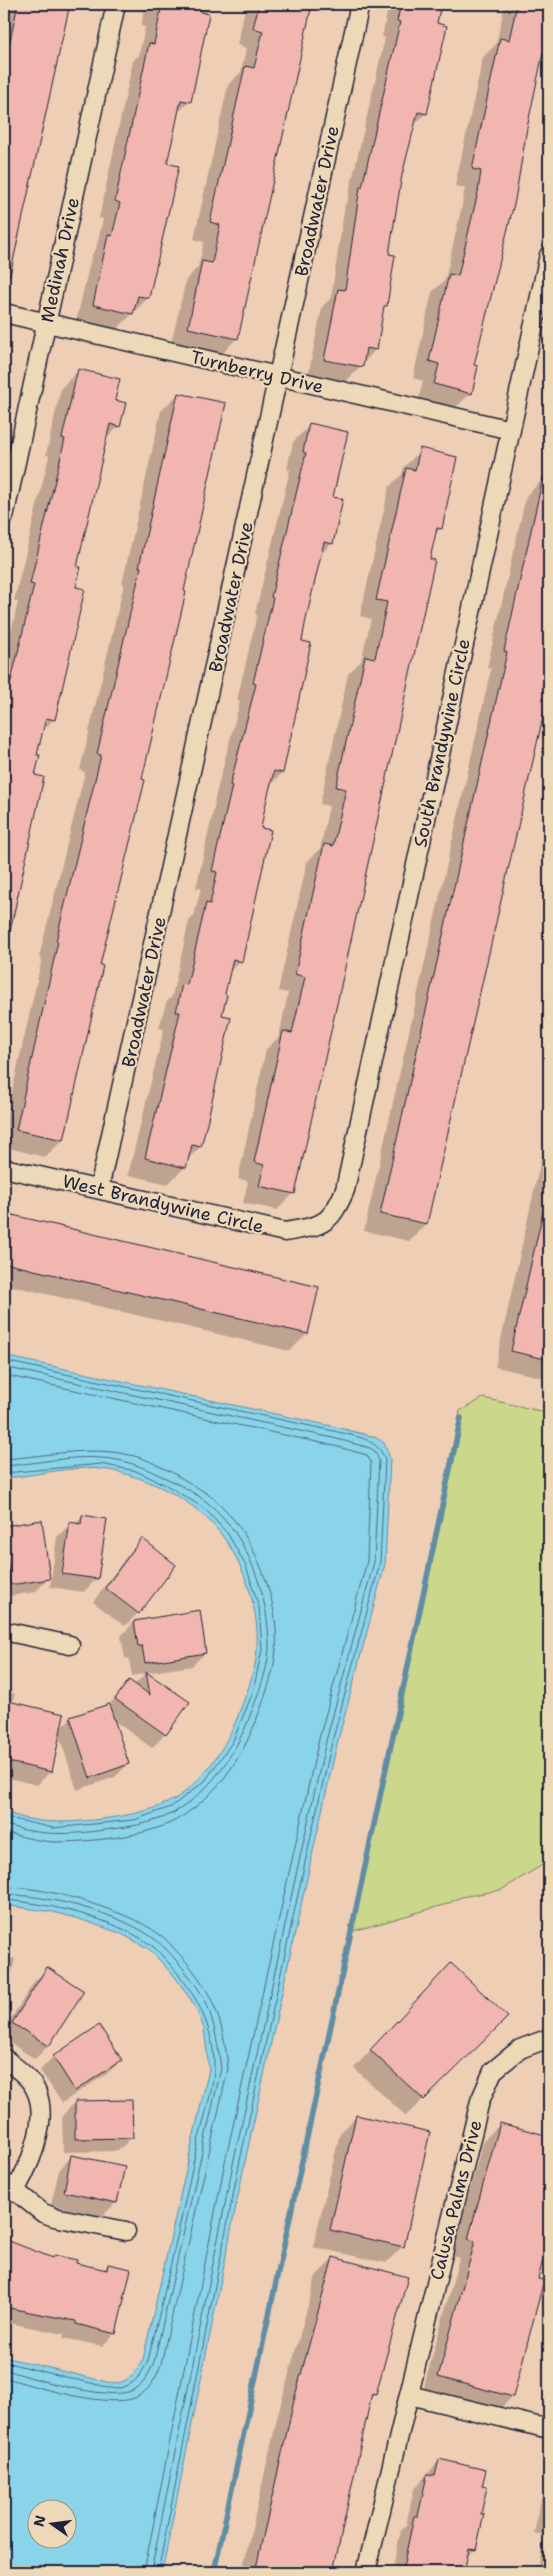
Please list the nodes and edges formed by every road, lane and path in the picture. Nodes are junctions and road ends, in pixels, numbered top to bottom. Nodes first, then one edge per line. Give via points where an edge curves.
1 (116, 4) edge
2 (360, 4) edge
3 (549, 255) edge
4 (4, 313) edge
5 (46, 323) junction
6 (279, 377) junction
7 (511, 430) junction
8 (4, 517) edge
9 (4, 1168) edge
10 (99, 1189) junction
11 (322, 1226) joint
12 (4, 1631) edge
13 (70, 1645) dead end
14 (549, 2038) edge
15 (4, 2058) edge
16 (10, 2186) edge
17 (126, 2231) dead end
18 (409, 2395) junction
19 (549, 2429) edge
20 (366, 2572) edge

1 - 5 street, Medinah Drive
2 - 6 street, Broadwater Drive
3 - 7 street, South Brandywine Circle
4 - 5 street, Turnberry Drive
5 - 6 street, Turnberry Drive
5 - 8 street, Medinah Drive
6 - 7 street, Turnberry Drive
6 - 10 street, Broadwater Drive
7 - 11 street, South Brandywine Circle via 344,1190 336,1210
9 - 10 street, West Brandywine Circle
10 - 11 street, West Brandywine Circle via 285,1232
12 - 13 street
14 - 18 street, Calusa Palms Drive via 520,2049 493,2071 480,2101
15 - 16 street via 31,2081 38,2099 38,2137 33,2156
16 - 17 street via 43,2213
18 - 19 street
18 - 20 street, Calusa Palms Drive

